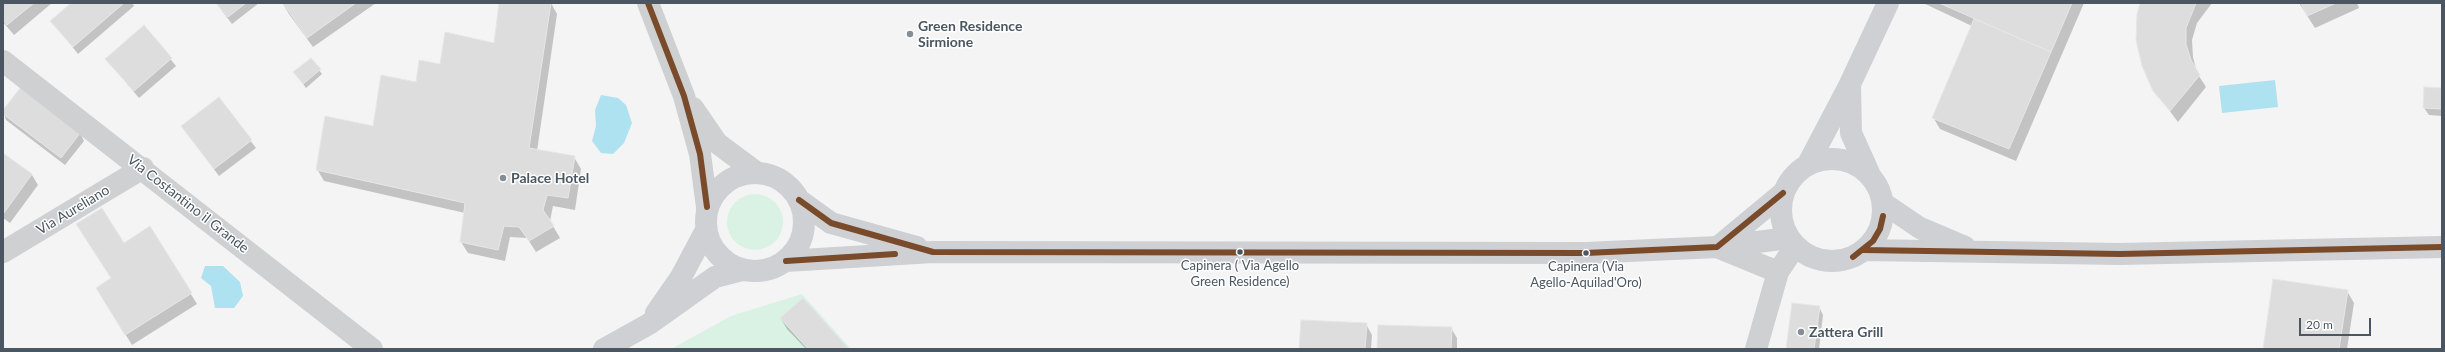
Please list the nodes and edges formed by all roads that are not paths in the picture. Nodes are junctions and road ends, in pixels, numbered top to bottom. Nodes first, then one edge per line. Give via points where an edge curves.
1 (648, 3) edge
2 (1888, 3) edge
3 (3, 61) edge
4 (1850, 84) junction
5 (684, 96) junction
6 (1808, 164) junction
7 (142, 168) junction
8 (756, 172) junction
9 (1869, 173) junction
10 (1783, 193) junction
11 (799, 200) junction
12 (1883, 202) junction
13 (707, 208) junction
14 (706, 230) junction
15 (1793, 243) junction
16 (1717, 247) junction
17 (2442, 247) edge
18 (1863, 250) junction
19 (3, 252) edge
20 (933, 252) junction
21 (1975, 252) junction
22 (786, 261) junction
23 (742, 270) junction
24 (1778, 272) junction
25 (649, 324) junction
26 (372, 349) edge
27 (604, 349) edge
28 (1756, 349) edge

1 - 5 street
2 - 4 main road
3 - 7 street, Via Costantino il Grande
4 - 6 main road
4 - 9 main road via 1851,133
5 - 8 street via 717,143
5 - 13 street via 700,154
6 - 9 main road via 1833,158 1846,160
6 - 10 main road via 1793,177
7 - 19 street, Via Aureliano
7 - 26 street, Via Costantino il Grande
8 - 11 main road via 782,180
8 - 13 main road via 730,179 712,196
9 - 12 main road via 1876,182
10 - 15 main road via 1781,216
10 - 16 main road
11 - 20 main road via 831,223
11 - 22 main road via 804,212 803,236
12 - 18 main road via 1880,229 1873,241
12 - 21 main road via 1920,228
13 - 14 main road
14 - 23 main road via 708,240 719,257
14 - 25 main road via 681,276
15 - 16 main road
15 - 18 main road via 1808,255 1830,261 1853,257
15 - 24 street via 1790,254
16 - 20 main road via 1586,253
16 - 24 street
17 - 21 main road via 2120,254
18 - 21 main road
20 - 22 main road
22 - 23 main road via 768,270
23 - 25 main road via 715,277
24 - 28 street
25 - 27 main road

